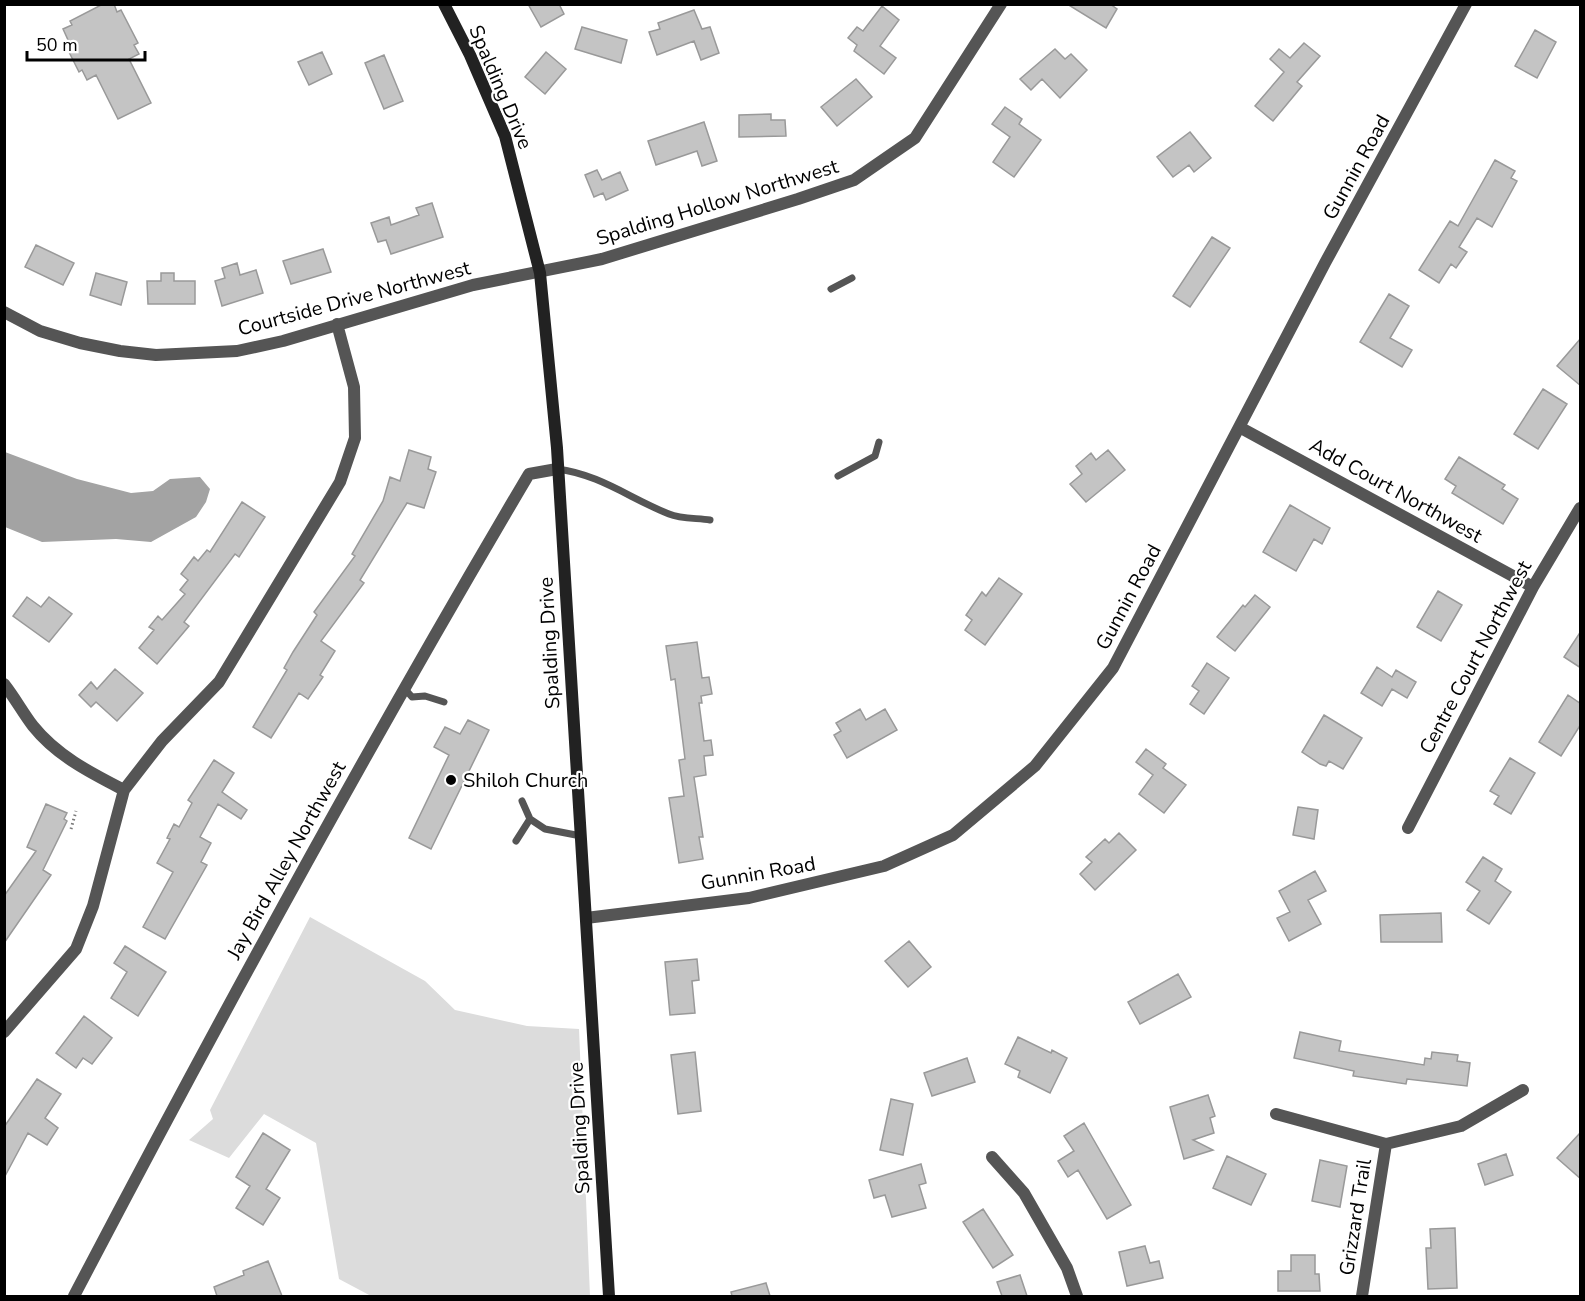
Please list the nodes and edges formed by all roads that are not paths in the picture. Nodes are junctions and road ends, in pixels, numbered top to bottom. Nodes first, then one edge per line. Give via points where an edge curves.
1 (444, 4) edge
2 (1001, 4) edge
3 (1466, 4) edge
4 (540, 273) junction
5 (852, 278) dead end
6 (831, 289) dead end
7 (4, 312) edge
8 (337, 324) junction
9 (1241, 428) junction
10 (879, 442) dead end
11 (557, 469) junction
12 (838, 476) dead end
13 (1581, 508) edge
14 (711, 520) dead end
15 (1533, 587) junction
16 (4, 684) edge
17 (403, 686) junction
18 (444, 702) dead end
19 (124, 790) junction
20 (522, 801) dead end
21 (530, 819) junction
22 (1408, 828) dead end
23 (580, 836) junction
24 (516, 841) dead end
25 (585, 918) junction
26 (4, 1032) edge
27 (1523, 1090) dead end
28 (1276, 1114) dead end
29 (1386, 1144) junction
30 (992, 1157) dead end
31 (74, 1296) edge
32 (609, 1296) edge
33 (1077, 1296) edge
34 (1362, 1296) edge

1 - 4 main road, Spalding Drive via 505,136
2 - 4 street, Spalding Hollow Northwest via 915,138 854,180 612,256
3 - 9 street, Gunnin Road via 1325,263
4 - 8 street, Courtside Drive Northwest via 473,285
4 - 11 main road, Spalding Drive
5 - 6 lane
7 - 8 street, Courtside Drive Northwest via 40,331 80,343 156,355 237,351
8 - 19 street via 354,387 355,438 340,482 219,682 162,741
9 - 15 street, Add Court Northwest
9 - 25 street, Gunnin Road via 1113,668 1035,766 953,835 884,867 783,891
10 - 12 lane via 875,456
11 - 14 lane via 616,487 671,515
11 - 17 street, Jay Bird Alley Northwest via 529,474
11 - 23 main road, Spalding Drive
13 - 15 street, Centre Court Northwest
15 - 22 street, Centre Court Northwest
16 - 19 street via 34,728 57,750
17 - 18 lane via 412,697
17 - 31 street, Jay Bird Alley Northwest
19 - 26 street via 93,906 76,949
20 - 21 lane
21 - 23 lane via 545,829
21 - 24 lane
23 - 25 main road, Spalding Drive
25 - 32 main road, Spalding Drive
27 - 29 street via 1461,1126
28 - 29 street
29 - 34 street, Grizzard Trail
30 - 33 street via 1024,1193 1067,1268

